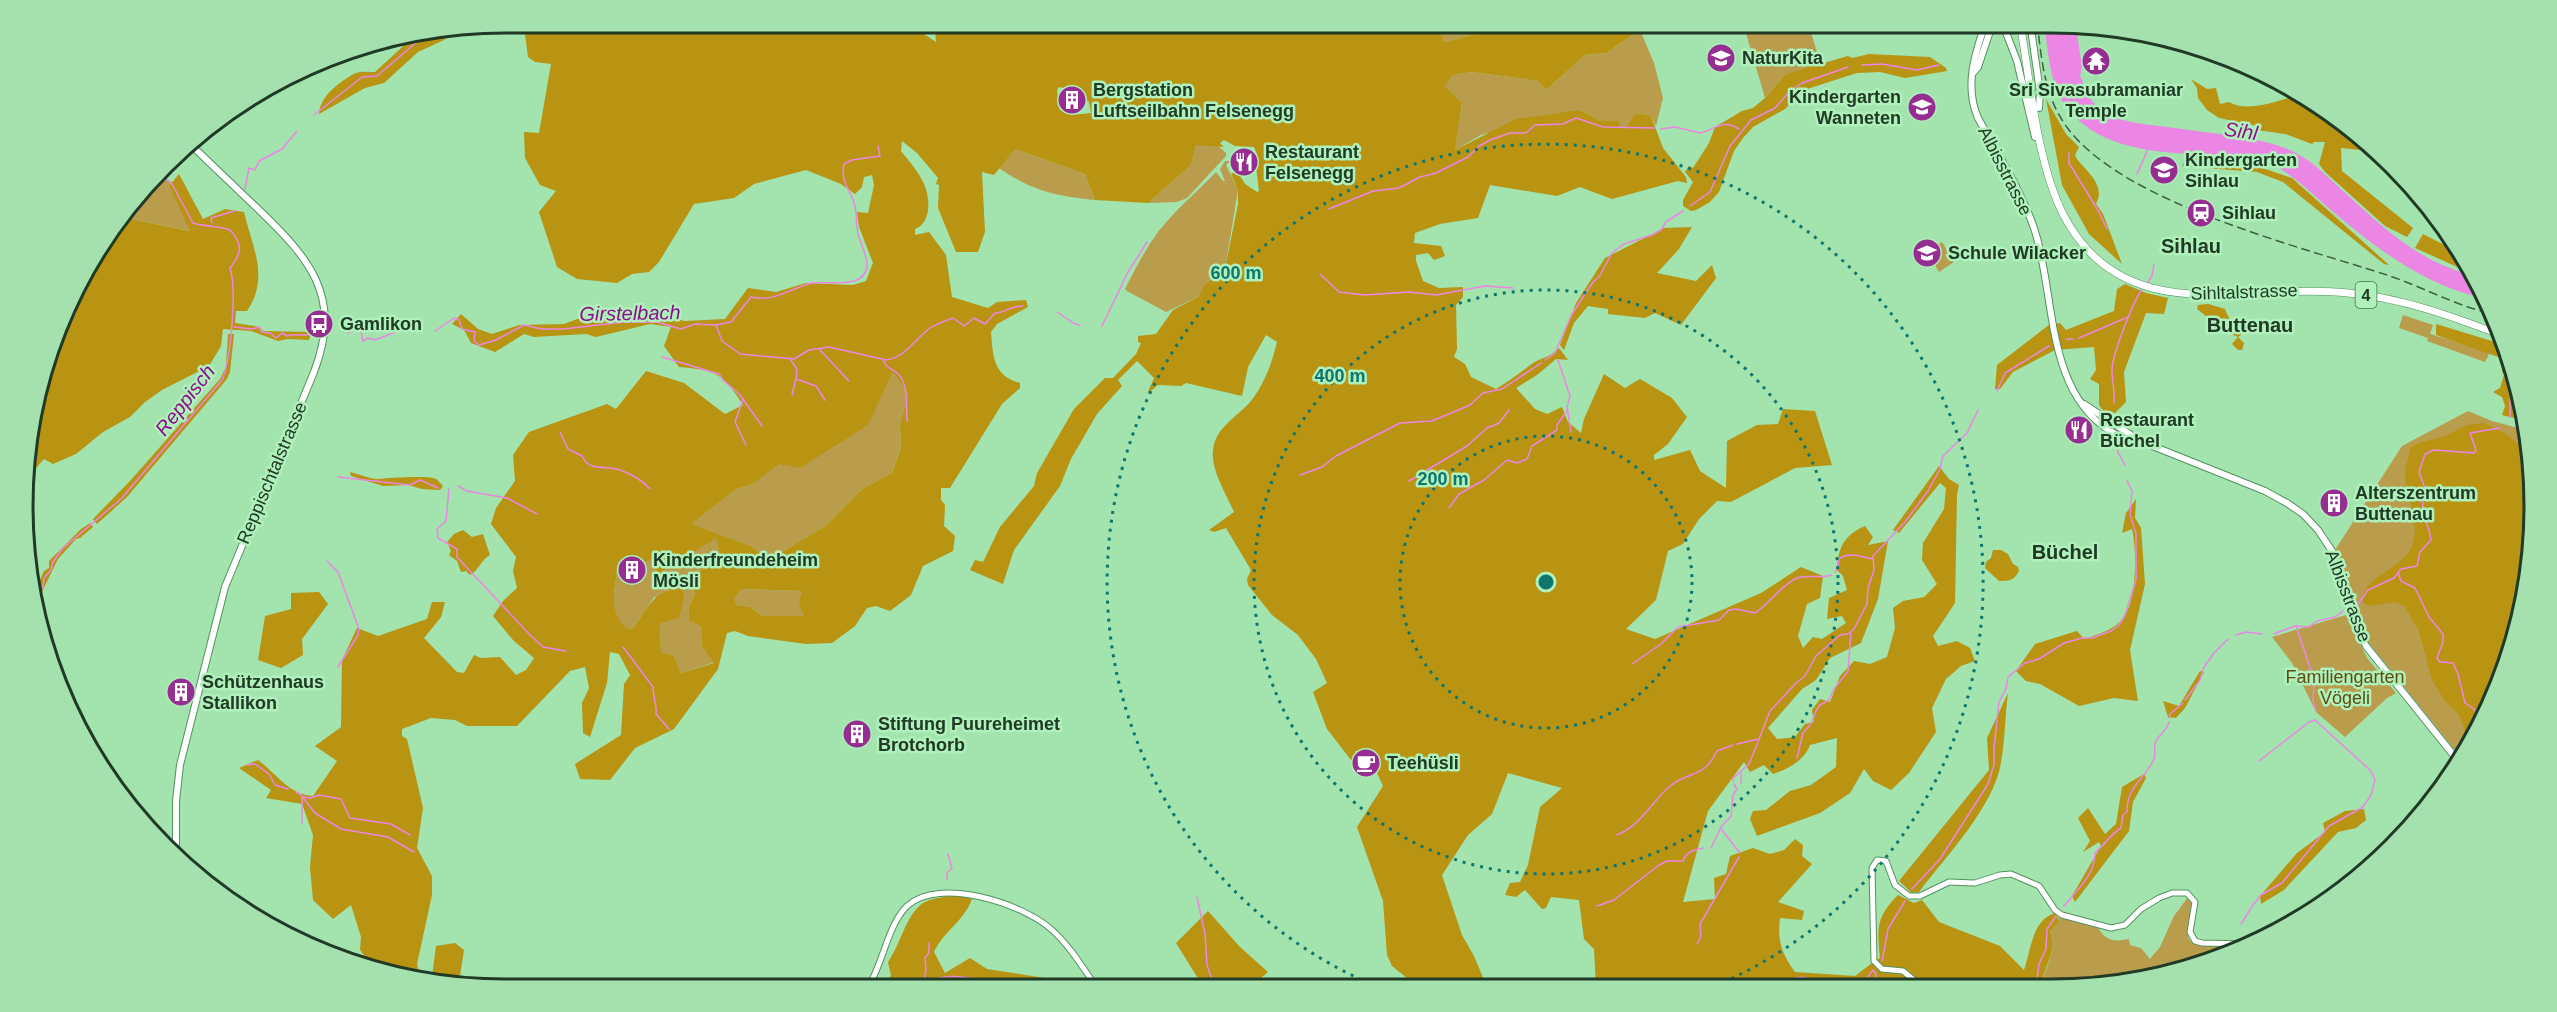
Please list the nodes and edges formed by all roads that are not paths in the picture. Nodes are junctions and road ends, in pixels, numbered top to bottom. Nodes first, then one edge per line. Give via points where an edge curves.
1 (1983, 33) edge
2 (1989, 33) edge
3 (2006, 33) edge
4 (2024, 33) edge
5 (2024, 33) edge
6 (2032, 33) edge
7 (1973, 73) junction
8 (2039, 108) junction
9 (195, 149) edge
10 (2043, 154) junction
11 (2047, 164) junction
12 (2490, 331) edge
13 (2453, 755) edge
14 (176, 844) edge
15 (2230, 944) edge
16 (871, 979) edge
17 (1090, 979) edge
18 (1913, 979) edge

1 - 7 main road, Albisstrasse
2 - 7 main road, Albisstrasse
3 - 10 main road
4 - 10 main road, Sihltalstrasse / 4
5 - 8 main road, Sihltalstrasse / 4
6 - 8 main road
7 - 13 main road, Albisstrasse via 1976,113 2024,201 2044,265 2062,361 2087,412 2128,439 2265,491 2302,514 2332,551 2366,646
8 - 11 main road, Sihltalstrasse / 4
9 - 14 main road, Reppischtalstrasse via 298,249 318,285 325,324 314,372 225,587 180,765
10 - 11 main road, Sihltalstrasse / 4
11 - 12 main road, Sihltalstrasse / 4 via 2059,205 2073,230 2105,265 2133,281 2165,292 2196,295 2308,290 2369,295 2427,309
15 - 18 street via 2195,941 2190,932 2195,902 2187,893 2159,898 2125,925 2111,928 2062,915 2039,886 2011,874 1976,883 1949,882 1920,896 1909,896 1895,885 1886,861 1877,860 1872,868 1874,961 1882,969 1903,971
16 - 17 street via 907,907 925,896 953,891 1021,910 1043,922 1062,940

